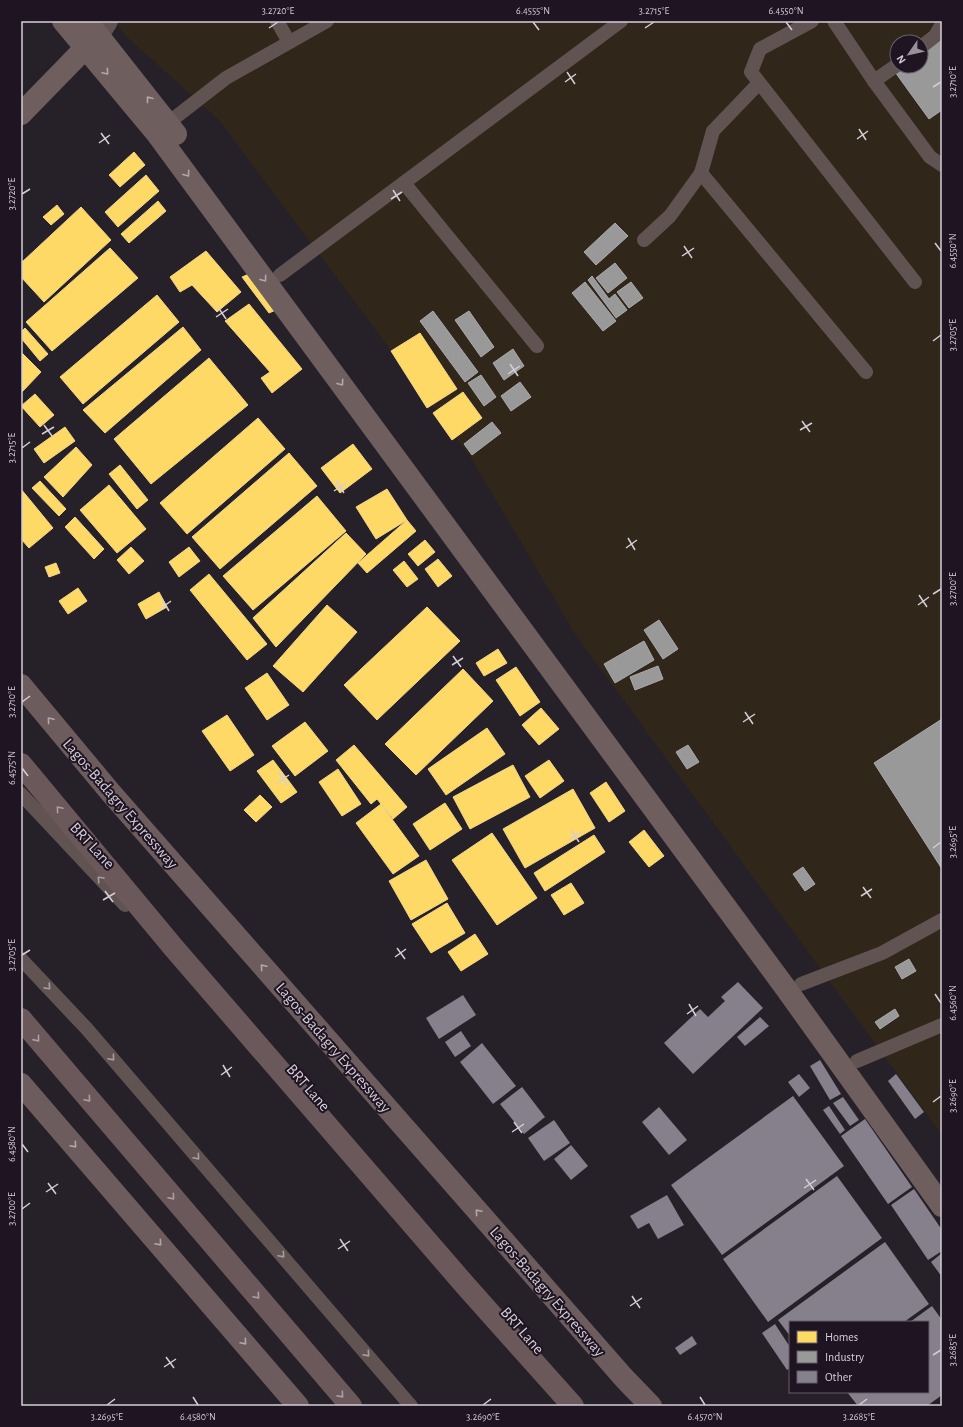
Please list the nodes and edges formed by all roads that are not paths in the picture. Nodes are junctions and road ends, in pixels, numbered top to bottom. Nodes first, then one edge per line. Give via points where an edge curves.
1 (63, 21) edge
2 (277, 21) edge
3 (327, 21) edge
4 (621, 21) edge
5 (812, 21) edge
6 (834, 21) edge
7 (942, 24) edge
8 (94, 31) edge
9 (929, 41) edge
10 (289, 42) junction
11 (889, 71) edge
12 (874, 81) junction
13 (759, 83) junction
14 (21, 114) edge
15 (168, 123) junction
16 (942, 165) edge
17 (701, 173) junction
18 (404, 183) junction
19 (644, 240) dead end
20 (280, 275) junction
21 (915, 282) dead end
22 (537, 346) dead end
23 (866, 372) dead end
24 (21, 685) edge
25 (21, 764) edge
26 (21, 794) edge
27 (942, 920) edge
28 (21, 959) edge
29 (801, 984) junction
30 (21, 1019) edge
31 (942, 1025) edge
32 (857, 1062) junction
33 (21, 1084) edge
34 (942, 1180) edge
35 (942, 1206) edge
36 (298, 1406) edge
37 (351, 1406) edge
38 (412, 1406) edge
39 (568, 1406) edge
40 (573, 1406) edge
41 (651, 1406) edge

1 - 8 main road
2 - 10 lane
3 - 10 lane
4 - 18 lane
5 - 13 lane via 760,49 751,72
6 - 12 lane
7 - 9 lane
8 - 14 main road
15 -> 8 main road
8 -> 35 main road via 158,134 788,990
10 - 15 lane via 226,78
11 - 12 lane
12 - 16 lane via 930,157
13 - 17 lane via 713,131
13 - 21 lane
15 - 20 main road
17 - 19 lane via 670,216
17 - 23 lane
18 - 20 lane
18 - 22 lane
20 - 29 main road
41 -> 24 main road, Lagos-Badagry Expressway via 116,799
40 -> 25 highway via 454,1273 183,959
39 -> 26 lane, BRT Lane via 166,948
27 - 29 lane via 882,953
28 -> 38 lane via 86,1029
29 - 32 main road
30 -> 37 highway
31 - 32 lane
32 - 34 main road
33 -> 36 main road

